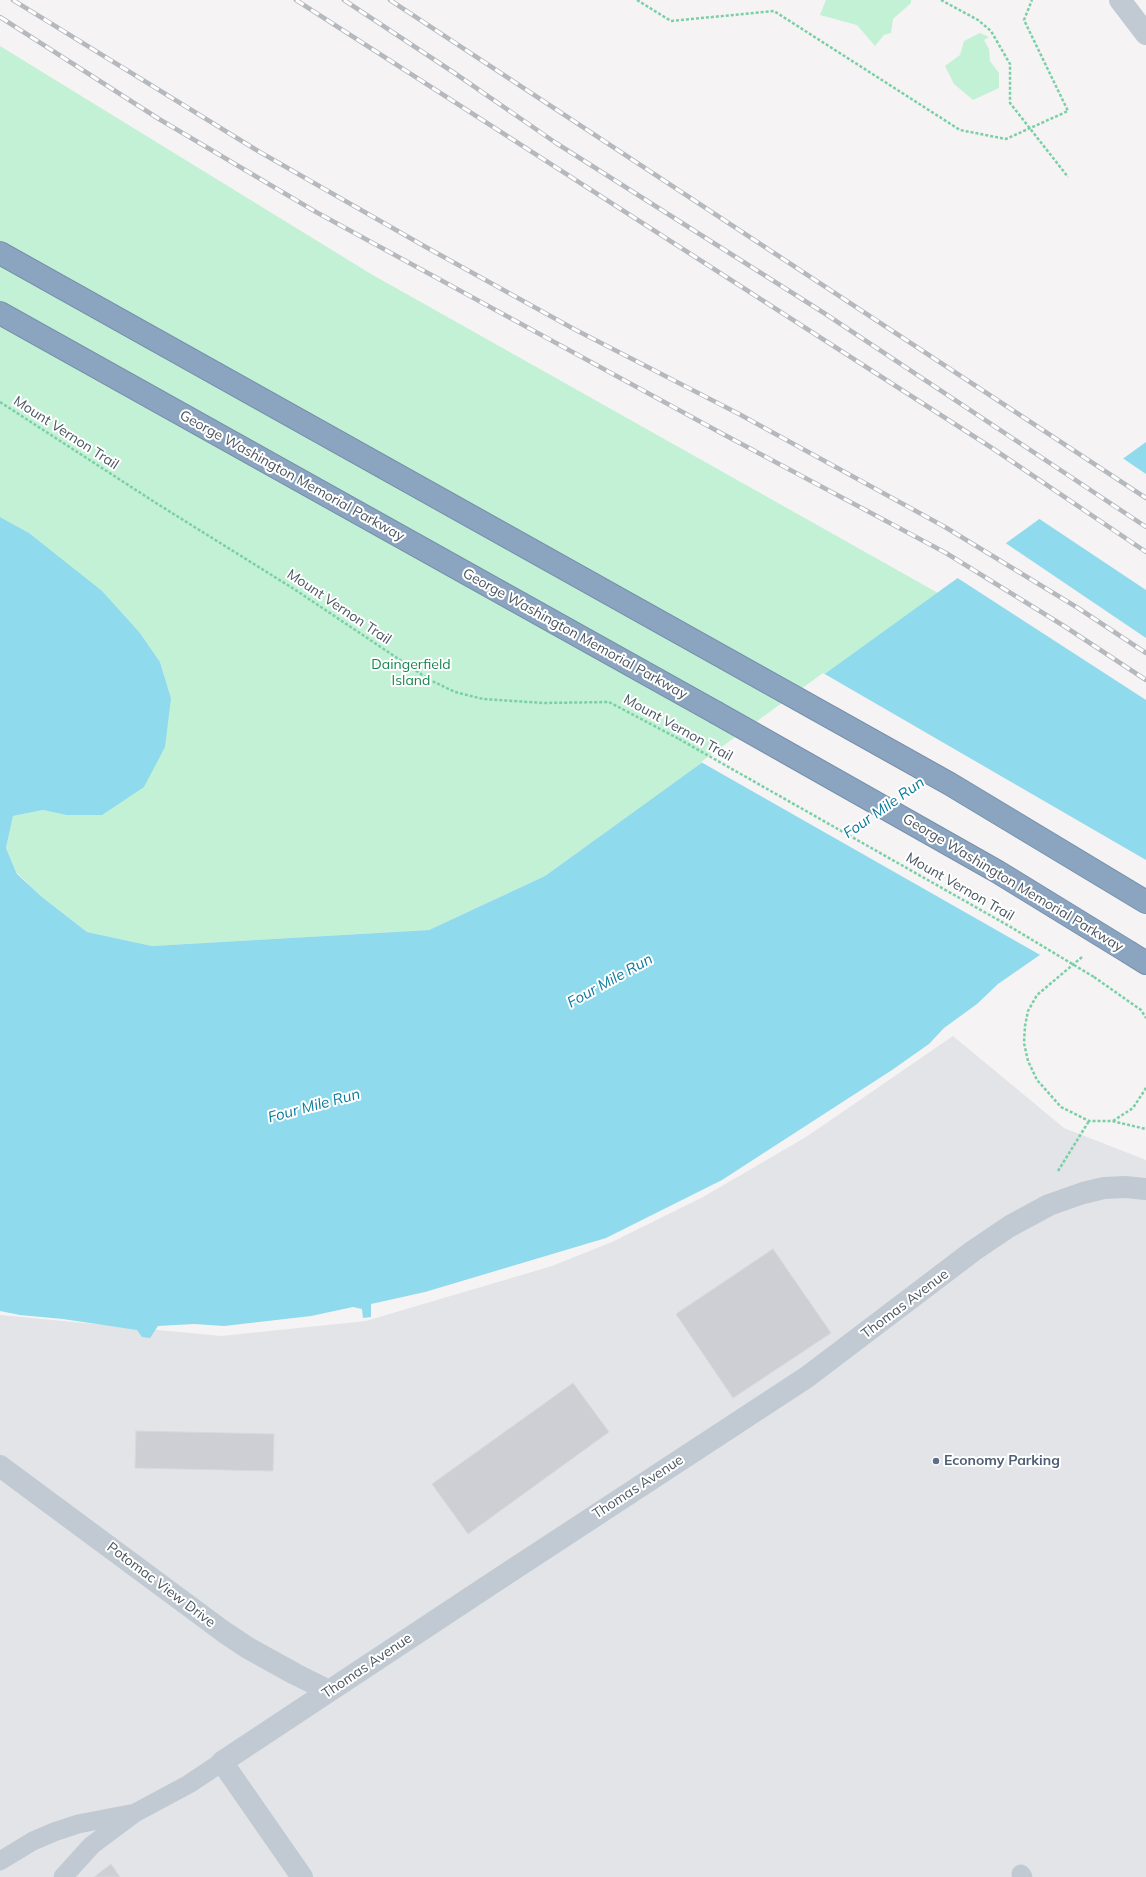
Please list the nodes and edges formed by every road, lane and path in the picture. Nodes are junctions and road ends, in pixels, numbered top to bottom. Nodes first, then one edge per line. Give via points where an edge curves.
1 (637, 0) edge
2 (941, 0) edge
3 (1032, 0) edge
4 (1120, 0) edge
5 (1146, 34) edge
6 (1029, 128) junction
7 (1068, 177) dead end
8 (0, 253) edge
9 (0, 313) edge
10 (0, 402) edge
11 (1146, 902) edge
12 (1088, 953) dead end
13 (1138, 958) edge
14 (1146, 1018) edge
15 (1146, 1088) edge
16 (1089, 1121) junction
17 (1112, 1121) junction
18 (1146, 1129) edge
19 (1057, 1173) dead end
20 (1146, 1189) edge
21 (0, 1466) edge
22 (329, 1691) junction
23 (222, 1762) junction
24 (135, 1813) junction
25 (0, 1861) edge
26 (63, 1877) edge
27 (302, 1877) edge

1 - 6 path via 671,21 774,11 960,130 1006,139
2 - 6 path via 978,20 991,31 1010,64 1010,103
3 - 6 path via 1024,20 1068,111
4 - 5 street
6 - 7 path
8 - 11 highway via 950,784
9 - 13 highway, George Washington Memorial Parkway, bridge via 998,872
10 - 14 path, Mount Vernon Trail, bridge via 294,589 430,680 455,692 483,698 544,703 609,702 1009,926 1094,977 1141,1010
12 - 16 path via 1037,994 1028,1011 1024,1043 1028,1061 1037,1080 1050,1096 1061,1107
15 - 17 path via 1133,1108
16 - 17 path
16 - 19 path
17 - 18 path
20 - 22 street, Thomas Avenue via 1111,1188 1083,1193 1049,1205 1010,1226 973,1251 807,1377
21 - 22 street, Potomac View Drive via 224,1632 248,1648
22 - 23 street, Thomas Avenue
23 - 24 lane, Thomas Avenue via 189,1784
23 - 27 street
24 - 25 lane, Thomas Avenue via 78,1824 54,1832 33,1840
24 - 26 lane, Thomas Avenue via 92,1845

